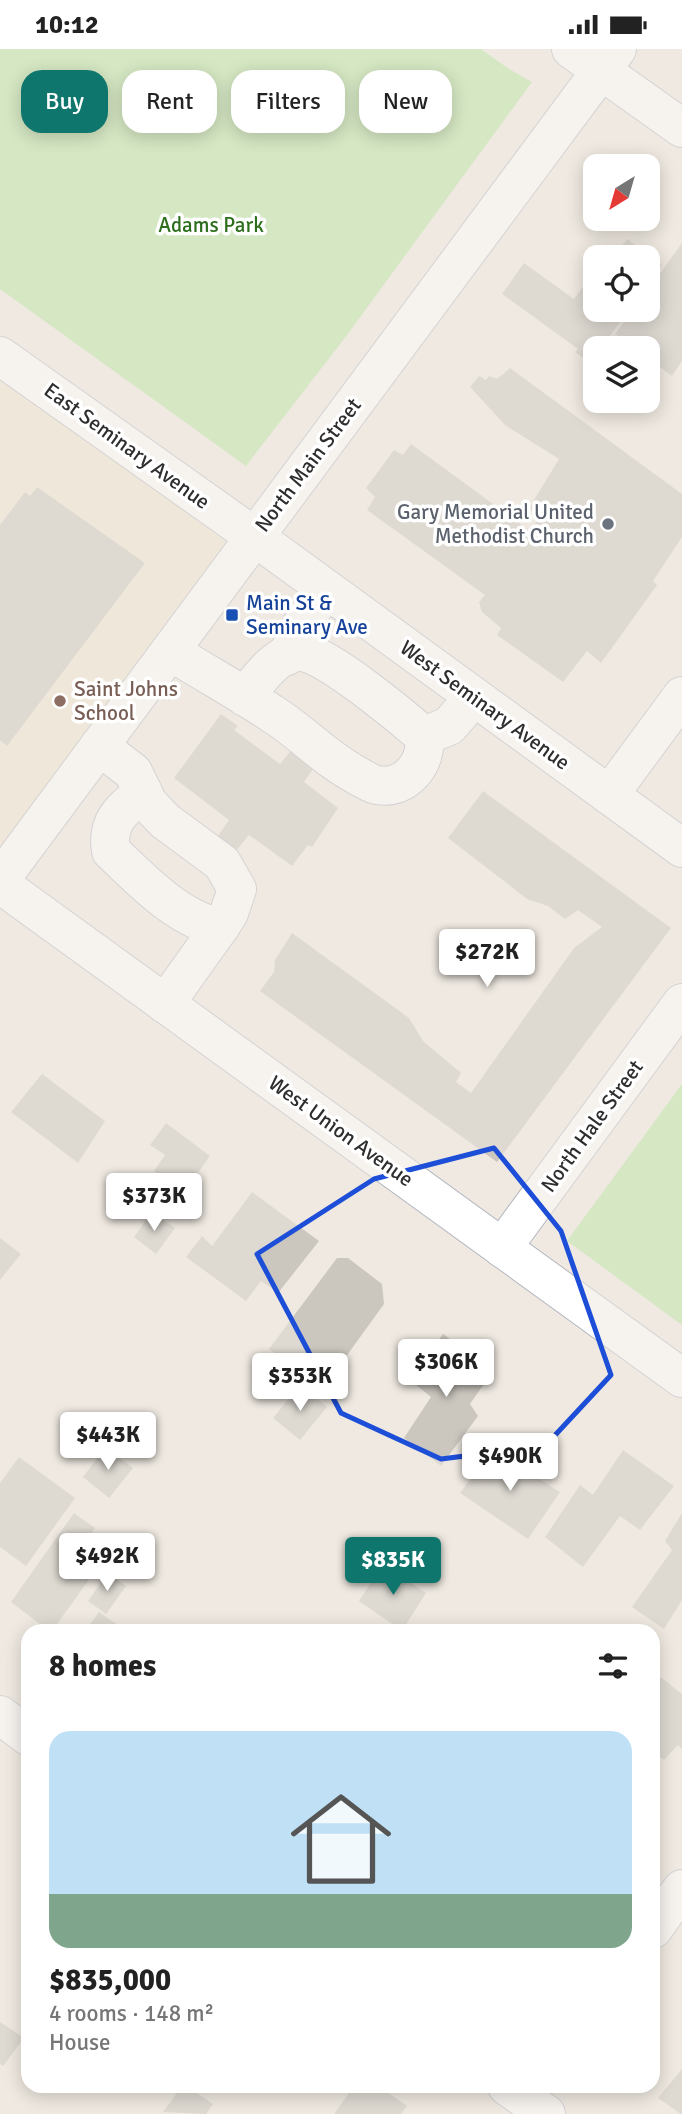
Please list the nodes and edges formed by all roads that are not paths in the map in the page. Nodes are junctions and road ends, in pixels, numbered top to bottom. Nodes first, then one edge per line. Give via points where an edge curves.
1 (596, 56) edge
2 (682, 128) edge
3 (0, 355) edge
4 (255, 537) junction
5 (326, 589) junction
6 (170, 651) junction
7 (287, 656) junction
8 (682, 696) edge
9 (245, 697) junction
10 (474, 697) junction
11 (424, 736) junction
12 (99, 745) junction
13 (143, 792) junction
14 (609, 795) junction
15 (682, 848) edge
16 (0, 882) edge
17 (220, 927) junction
18 (682, 1003) edge
19 (166, 1004) junction
20 (502, 1248) junction
21 (682, 1378) edge
22 (0, 1715) edge
23 (21, 1731) edge
24 (682, 1889) edge
25 (660, 1919) edge

1 - 2 street
1 - 4 street, North Main Street
3 - 4 street, East Seminary Avenue
4 - 5 street, West Seminary Avenue
4 - 6 street, North Main Street
5 - 7 street
5 - 10 street, West Seminary Avenue
6 - 9 street
6 - 12 street, North Main Street
7 - 9 street via 266,669
7 - 11 street via 302,652 328,663
8 - 14 street
9 - 11 street via 317,750 376,785 396,785 411,775 426,749
10 - 11 street via 449,726
10 - 14 street, West Seminary Avenue
12 - 13 street via 133,772
12 - 16 street, North Main Street
13 - 17 street via 165,821 222,863 237,889
13 - 17 street via 116,817 108,839 111,851 179,910 205,925
14 - 15 street, West Seminary Avenue
16 - 19 street, West Union Avenue
17 - 19 street
18 - 20 street, North Hale Street
19 - 20 street, West Union Avenue
20 - 21 street, West Union Avenue
22 - 23 street
24 - 25 street

